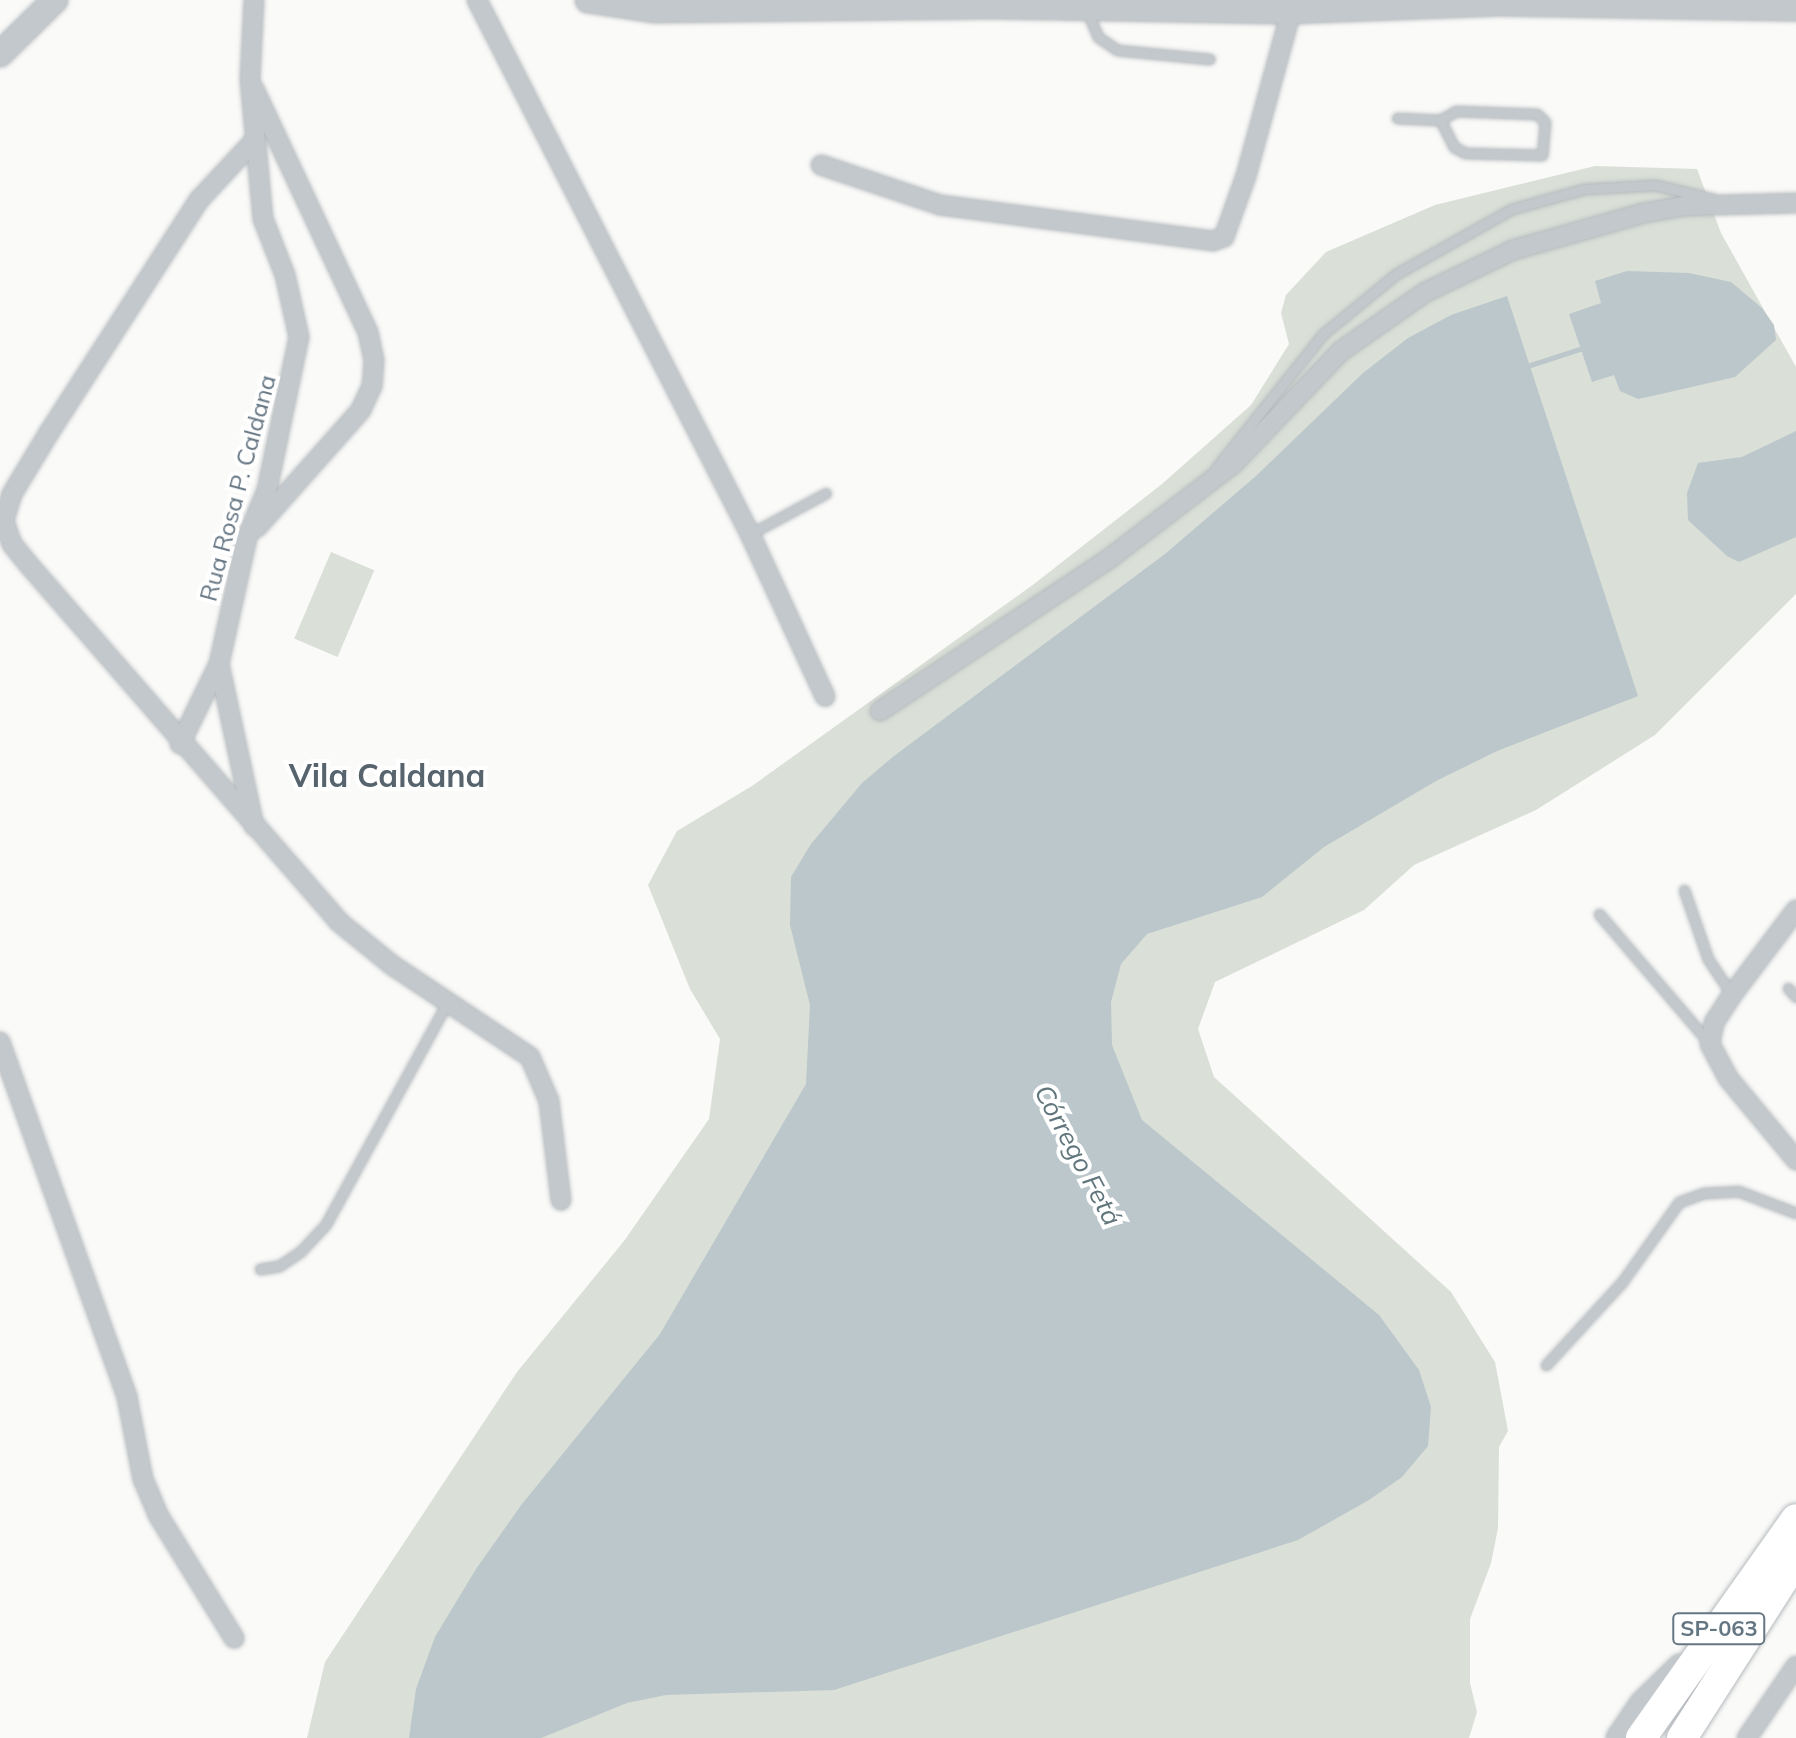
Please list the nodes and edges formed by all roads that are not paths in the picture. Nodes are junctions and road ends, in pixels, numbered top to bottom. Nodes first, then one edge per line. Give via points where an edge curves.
1 (55, 0) edge
2 (254, 0) edge
3 (477, 0) edge
4 (588, 0) edge
5 (808, 4) edge
6 (1643, 4) edge
7 (1086, 7) junction
8 (1796, 8) edge
9 (1291, 11) junction
10 (0, 54) edge
11 (1210, 59) dead end
12 (250, 79) junction
13 (1397, 118) dead end
14 (1440, 120) junction
15 (253, 142) junction
16 (821, 165) dead end
17 (1796, 203) edge
18 (1736, 204) junction
19 (1198, 491) junction
20 (826, 493) dead end
21 (750, 534) junction
22 (247, 538) junction
23 (219, 664) junction
24 (825, 696) dead end
25 (880, 711) dead end
26 (180, 744) junction
27 (254, 828) junction
28 (1684, 890) dead end
29 (1796, 910) edge
30 (1599, 914) dead end
31 (1788, 988) dead end
32 (1732, 995) junction
33 (1796, 997) edge
34 (448, 1001) junction
35 (0, 1042) edge
36 (1710, 1044) junction
37 (1796, 1160) edge
38 (561, 1200) dead end
39 (1796, 1213) edge
40 (260, 1269) dead end
41 (1546, 1365) dead end
42 (1796, 1519) edge
43 (1796, 1560) edge
44 (1717, 1632) junction
45 (234, 1638) dead end
46 (1796, 1666) edge
47 (1683, 1737) edge
48 (1619, 1738) edge
49 (1641, 1738) edge
50 (1747, 1738) edge

1 - 10 street
2 - 12 street, Rua Rosa P. Caldana
3 - 21 street
4 - 5 street via 655,10
5 - 7 street
6 - 8 street
6 - 9 street
7 - 9 street
7 - 11 lane via 1098,37 1117,50
9 - 16 street via 1246,176 1224,237 1213,241 940,205
12 - 15 street, Rua Rosa P. Caldana
12 - 22 street via 368,332 374,360 372,386 352,423
13 - 14 lane
14 - 14 lane via 1456,111 1537,114 1545,122 1542,155 1465,153 1454,147
15 - 22 street, Rua Rosa P. Caldana via 263,219 285,275 299,337 267,490
15 - 26 street via 199,200 50,431 12,494 4,521 12,544
17 - 18 street
18 - 19 street via 1683,206 1615,221 1513,250 1426,292 1341,351 1233,464
18 - 19 lane via 1655,185 1584,189 1512,209 1396,274 1323,334
19 - 25 street via 1109,559
20 - 21 lane
21 - 24 street
22 - 23 street, Rua Rosa P. Caldana
23 - 26 street, Rua Rosa P. Caldana
23 - 27 street
26 - 27 street
27 - 34 street via 339,922
28 - 32 lane via 1708,959
29 - 32 street
30 - 36 lane
31 - 33 lane
32 - 36 street via 1714,1023
34 - 38 street via 530,1057 539,1071 549,1101
34 - 40 lane via 326,1224 300,1252 279,1266
35 - 45 street via 127,1397 143,1479 158,1515
36 - 37 street via 1728,1078
39 - 41 lane via 1738,1191 1704,1193 1679,1202 1613,1293
42 - 44 main road, SP-063
43 - 47 main road, SP-063
44 - 48 street via 1643,1703
44 - 49 main road, SP-063
46 - 50 street

